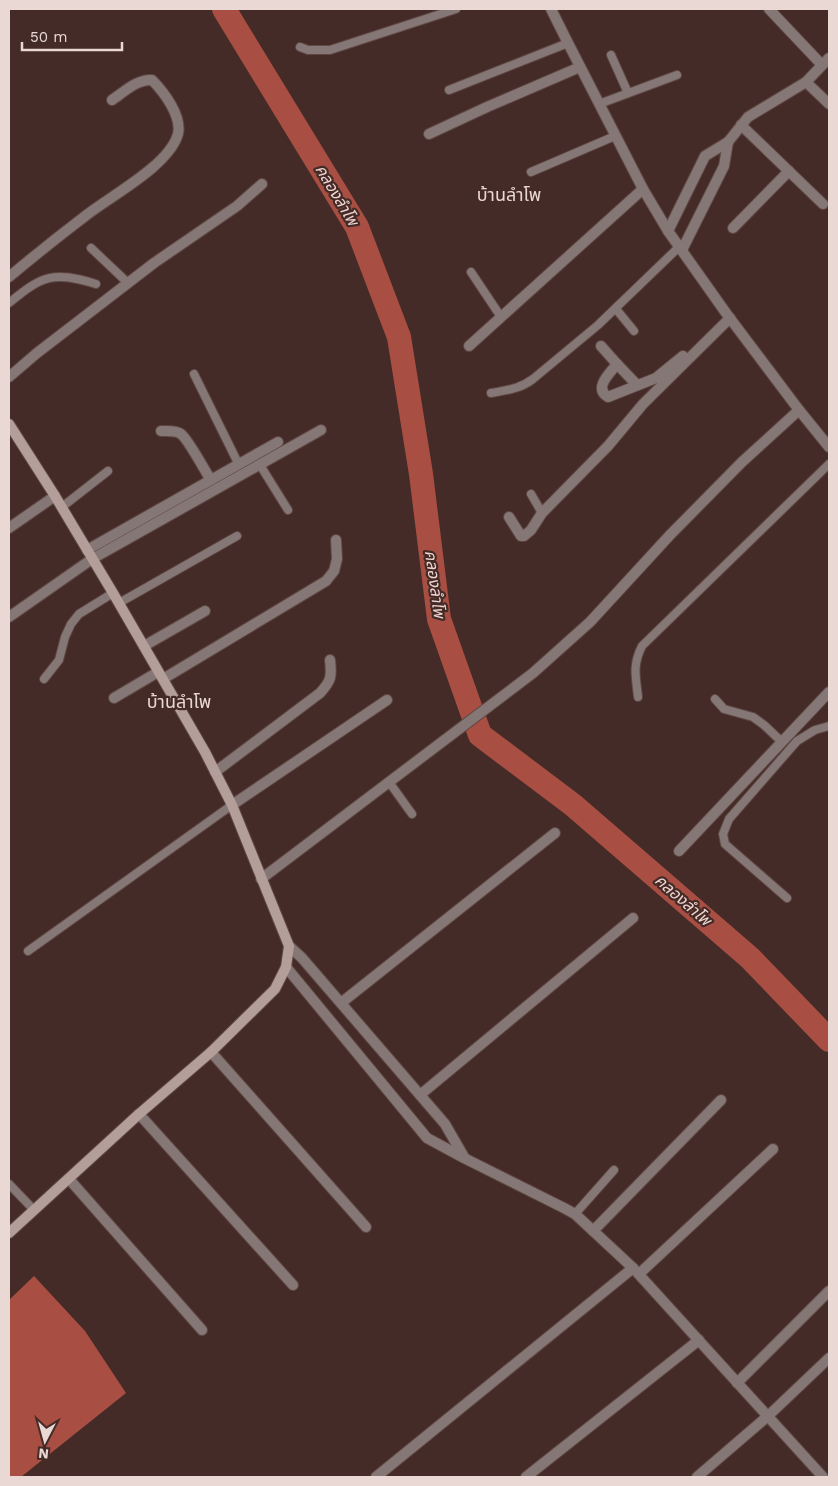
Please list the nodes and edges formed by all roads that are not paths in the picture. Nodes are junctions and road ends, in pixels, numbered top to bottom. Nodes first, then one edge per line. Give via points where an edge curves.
1 (456, 9) edge
2 (551, 9) edge
3 (768, 9) edge
4 (568, 43) junction
5 (300, 47) dead end
6 (611, 55) dead end
7 (826, 61) edge
8 (580, 68) junction
9 (677, 75) dead end
10 (806, 82) junction
11 (449, 90) dead end
12 (628, 93) junction
13 (112, 100) dead end
14 (599, 104) junction
15 (829, 104) edge
16 (741, 125) junction
17 (429, 134) dead end
18 (616, 136) junction
19 (728, 142) junction
20 (788, 171) junction
21 (531, 172) dead end
22 (262, 184) dead end
23 (643, 188) junction
24 (823, 204) dead end
25 (733, 228) dead end
26 (668, 231) junction
27 (92, 248) dead end
28 (680, 248) junction
29 (471, 272) dead end
30 (9, 277) edge
31 (128, 282) junction
32 (96, 284) dead end
33 (9, 303) edge
34 (616, 309) junction
35 (728, 316) junction
36 (501, 317) junction
37 (634, 331) dead end
38 (469, 346) dead end
39 (601, 346) dead end
40 (617, 364) junction
41 (194, 374) dead end
42 (9, 378) edge
43 (637, 385) junction
44 (491, 393) dead end
45 (799, 410) junction
46 (9, 424) edge
47 (321, 430) dead end
48 (161, 431) dead end
49 (278, 442) dead end
50 (829, 447) edge
51 (829, 464) edge
52 (239, 465) junction
53 (260, 465) junction
54 (108, 471) dead end
55 (211, 480) junction
56 (531, 494) dead end
57 (55, 496) junction
58 (62, 507) junction
59 (288, 510) dead end
60 (542, 513) junction
61 (508, 517) dead end
62 (9, 528) edge
63 (237, 536) dead end
64 (336, 540) dead end
65 (90, 555) junction
66 (113, 593) junction
67 (119, 603) junction
68 (206, 611) dead end
69 (9, 617) edge
70 (144, 646) junction
71 (330, 660) dead end
72 (161, 675) junction
73 (44, 678) dead end
74 (829, 692) edge
75 (114, 698) dead end
76 (638, 698) dead end
77 (715, 699) dead end
78 (387, 700) dead end
79 (829, 726) edge
80 (782, 742) junction
81 (215, 772) junction
82 (390, 782) junction
83 (232, 805) junction
84 (412, 814) dead end
85 (554, 833) dead end
86 (679, 851) dead end
87 (261, 879) junction
88 (788, 898) dead end
89 (633, 918) dead end
90 (289, 946) junction
91 (28, 951) dead end
92 (286, 967) junction
93 (341, 1003) junction
94 (211, 1052) junction
95 (420, 1095) junction
96 (721, 1100) dead end
97 (139, 1114) junction
98 (773, 1149) dead end
99 (464, 1158) junction
100 (614, 1170) dead end
101 (69, 1179) junction
102 (9, 1184) edge
103 (34, 1210) junction
104 (575, 1214) junction
105 (366, 1227) dead end
106 (593, 1231) junction
107 (9, 1233) edge
108 (636, 1271) junction
109 (293, 1285) dead end
110 (829, 1292) edge
111 (202, 1330) dead end
112 (699, 1340) junction
113 (829, 1358) edge
114 (737, 1383) junction
115 (768, 1416) junction
116 (376, 1477) edge
117 (526, 1477) edge
118 (697, 1477) edge
119 (823, 1477) edge

1 - 5 lane via 330,50
2 - 4 street
3 - 7 street
4 - 8 street
4 - 11 lane
6 - 12 lane
7 - 10 street
8 - 14 street
8 - 17 street via 486,106
9 - 12 lane
10 - 15 street
10 - 16 street via 748,117
12 - 14 lane
13 - 30 street via 139,82 152,80 176,113 178,132 174,142 164,157 148,171 86,215
14 - 18 street
16 - 19 street
16 - 20 street
18 - 21 lane
18 - 23 street
19 - 26 street via 705,156
19 - 28 street via 724,166
20 - 24 street
20 - 25 street
22 - 31 street via 237,206
23 - 26 street
23 - 36 street
26 - 28 street
27 - 31 lane
28 - 34 lane
28 - 35 street
29 - 36 lane
31 - 42 street
32 - 33 lane via 55,277 39,281
34 - 37 lane
34 - 44 lane via 525,385
35 - 43 street via 663,373
35 - 45 street
35 - 60 street
36 - 38 street
39 - 40 street
40 - 43 street
40 - 43 street via 602,386 604,395 612,397
41 - 52 lane
45 - 50 street
45 - 82 street via 742,462 590,622 533,674
46 - 57 street
47 - 53 street
48 - 55 street via 180,434
49 - 52 street
51 - 76 lane via 642,646 635,668
52 - 55 street
53 - 59 lane
53 - 65 street
54 - 58 lane
55 - 65 street
56 - 60 lane
57 - 58 street
57 - 62 street
58 - 65 street
60 - 61 street via 524,536
63 - 67 lane
64 - 72 street via 337,559 334,571 326,581
65 - 66 street
65 - 69 street
66 - 67 street
66 - 73 lane via 79,614 65,637 59,660
67 - 70 street
68 - 70 street
70 - 72 street
71 - 81 street via 332,674 320,693
72 - 75 street
72 - 81 street
74 - 80 street
77 - 80 lane via 724,709 753,717
78 - 83 street
79 - 88 lane via 815,730 797,742 729,819 723,834 725,844
80 - 86 street
81 - 83 street
82 - 84 lane
82 - 87 street
83 - 87 street
83 - 91 lane
85 - 93 street
87 - 90 street
89 - 95 street
90 - 92 street
90 - 93 street
92 - 94 street via 274,989
92 - 99 street via 427,1138
93 - 95 street
94 - 97 street
94 - 105 street
95 - 99 street via 445,1124
96 - 106 street
97 - 101 street
97 - 109 street
98 - 108 street
99 - 104 street
100 - 104 lane
101 - 103 street
101 - 111 street
102 - 103 lane
103 - 107 street
104 - 106 street
106 - 108 street
108 - 112 street
108 - 116 street
110 - 114 street
112 - 114 street
112 - 117 street
113 - 115 street
114 - 115 street
115 - 118 street
115 - 119 street

